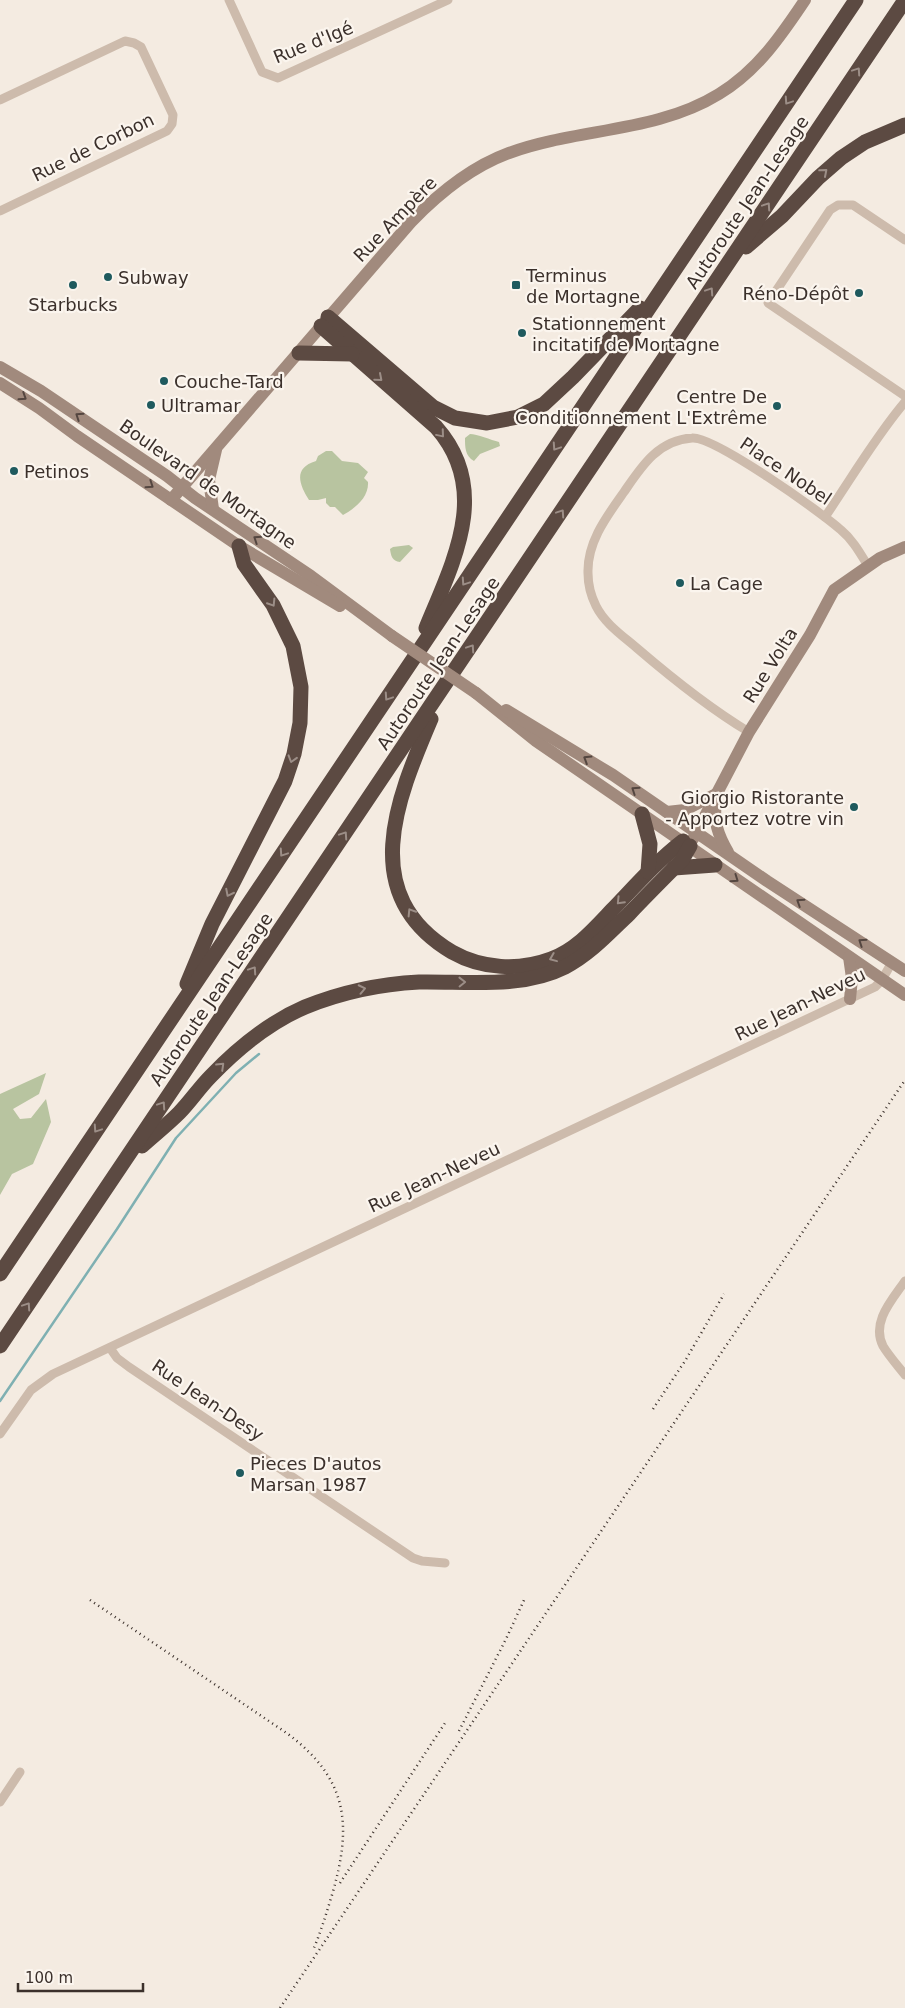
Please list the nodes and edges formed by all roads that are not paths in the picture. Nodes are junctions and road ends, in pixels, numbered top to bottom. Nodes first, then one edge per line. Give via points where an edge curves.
1 (229, 0) edge
2 (448, 0) edge
3 (805, 0) edge
4 (856, 0) edge
5 (905, 0) edge
6 (0, 100) edge
7 (905, 125) edge
8 (0, 211) edge
9 (905, 240) edge
10 (730, 262) junction
11 (671, 276) junction
12 (324, 322) junction
13 (299, 352) junction
14 (352, 354) junction
15 (0, 366) edge
16 (0, 383) edge
17 (905, 396) edge
18 (905, 402) edge
19 (216, 448) junction
20 (181, 488) junction
21 (171, 500) junction
22 (213, 509) junction
23 (825, 517) junction
24 (239, 546) junction
25 (905, 547) edge
26 (868, 566) junction
27 (392, 636) junction
28 (415, 657) junction
29 (444, 688) junction
30 (476, 693) junction
31 (749, 732) junction
32 (718, 792) junction
33 (668, 812) junction
34 (642, 814) junction
35 (689, 840) junction
36 (729, 854) junction
37 (715, 865) junction
38 (674, 868) junction
39 (648, 872) junction
40 (849, 958) junction
41 (892, 962) junction
42 (905, 970) edge
43 (882, 980) junction
44 (905, 995) edge
45 (850, 999) junction
46 (174, 1016) junction
47 (126, 1160) junction
48 (0, 1274) edge
49 (905, 1281) edge
50 (0, 1346) edge
51 (110, 1348) junction
52 (905, 1375) edge
53 (0, 1434) edge
54 (445, 1563) dead end
55 (20, 1772) dead end
56 (0, 1802) edge

1 - 2 street, Rue d'Igé via 262,72 278,78
3 - 12 main road, Rue Ampère via 755,66 735,84 707,101 658,120 516,151 462,177 417,216
4 -> 11 highway, Autoroute Jean-Lesage
10 -> 5 highway, Autoroute Jean-Lesage
6 - 8 street, Rue de Corbon via 125,41 141,47 173,115 167,131
10 -> 7 highway via 841,158 865,142
9 - 17 street via 853,205 838,206 830,210 768,303
29 -> 10 highway, Autoroute Jean-Lesage
11 - 12 highway via 548,401 528,414 501,422 469,421 438,410
11 -> 28 highway, Autoroute Jean-Lesage
12 - 13 main road, Rue Ampère
12 - 14 highway
13 - 14 highway
13 - 19 main road, Rue Ampère
14 -> 28 highway via 441,433 456,456 463,478 464,510 455,554
20 -> 15 main road, Boulevard de Mortagne via 168,476
16 -> 21 main road, Boulevard de Mortagne
18 - 23 street via 888,422
19 - 20 main road, Rue Ampère
19 - 22 main road via 209,480
20 - 21 main road, Rue Ampère
20 - 22 main road, Boulevard de Mortagne
21 - 24 main road, Boulevard de Mortagne
27 -> 22 main road, Boulevard de Mortagne
23 - 26 street, Place Nobel via 854,543
23 - 31 street, Place Nobel via 742,461 707,440 694,437 666,445 652,455 608,515 590,552 590,589 596,606 609,624 672,678
24 - 27 main road, Boulevard de Mortagne
24 -> 46 highway via 244,564 273,605 291,640 300,679 300,723 285,781 212,924
25 - 26 main road, Rue Volta
26 - 31 main road, Rue Volta via 834,590 810,636
27 - 30 main road, Boulevard de Mortagne, bridge
28 -> 46 highway, Autoroute Jean-Lesage
39 -> 29 highway via 586,936 551,959 518,966 489,965 462,957 434,939 416,920 402,896 394,866 393,842 402,789
47 -> 29 highway, Autoroute Jean-Lesage
33 -> 30 main road, Boulevard de Mortagne
30 - 34 main road, Boulevard de Mortagne via 523,732
31 - 32 main road, Rue Volta
32 - 33 main road via 685,810
32 - 35 main road, Rue Volta
32 - 36 main road via 715,809 717,831
33 - 35 main road, Boulevard de Mortagne
34 - 35 main road, Boulevard de Mortagne
34 - 39 highway via 650,844
35 - 36 main road, Boulevard de Mortagne
35 - 37 main road, Boulevard de Mortagne
35 - 38 highway via 684,857
35 - 39 highway
41 -> 36 main road, Boulevard de Mortagne
37 - 38 highway
37 -> 40 main road, Boulevard de Mortagne
47 -> 38 highway via 179,1113 231,1056 295,1012 332,997 376,986 513,980 553,972 578,960 599,943
40 - 43 main road, Boulevard de Mortagne
40 - 45 main road via 852,978
41 - 42 main road, Boulevard de Mortagne
41 - 43 street, Rue Jean-Neveu
43 - 44 main road, Boulevard de Mortagne
43 - 45 street, Rue Jean-Neveu
45 - 51 street, Rue Jean-Neveu
46 -> 48 highway, Autoroute Jean-Lesage
50 -> 47 highway, Autoroute Jean-Lesage
49 - 52 street via 884,1312 879,1330 883,1345
51 - 53 street, Rue Jean-Neveu via 43,1380 28,1393
51 - 54 street, Rue Jean-Desy via 129,1367 413,1558
55 - 56 street

